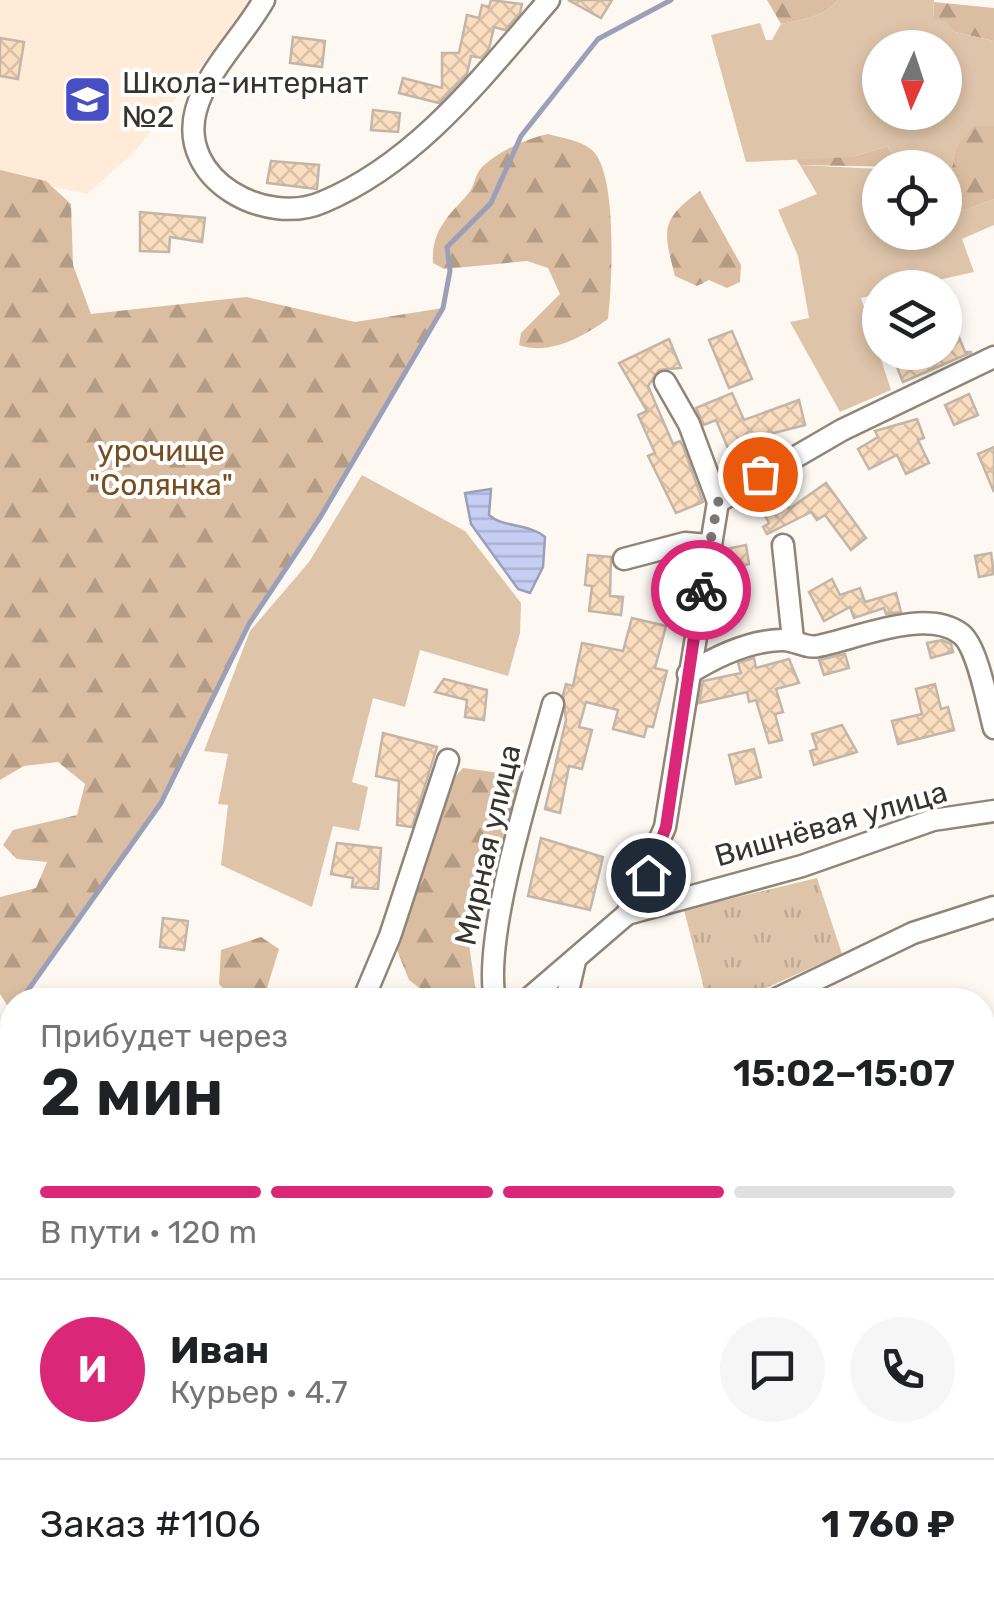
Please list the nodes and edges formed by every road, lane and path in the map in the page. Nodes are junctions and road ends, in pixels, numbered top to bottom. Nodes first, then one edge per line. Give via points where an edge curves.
1 (264, 0) edge
2 (549, 0) edge
3 (994, 357) edge
4 (665, 382) dead end
5 (718, 502) junction
6 (708, 545) junction
7 (783, 545) dead end
8 (624, 559) dead end
9 (793, 640) junction
10 (688, 674) junction
11 (553, 704) dead end
12 (994, 728) edge
13 (448, 760) dead end
14 (994, 811) edge
15 (994, 907) edge
16 (627, 914) junction
17 (578, 954) junction
18 (367, 988) edge
19 (493, 988) edge
20 (540, 988) edge
21 (567, 988) edge
22 (799, 988) edge

1 - 2 street via 215,69 196,111 197,140 219,184 236,198 284,210 325,202 425,139
3 - 5 street via 842,430
4 - 5 street via 690,424
5 - 6 street
6 - 8 street via 684,543
6 - 10 street
7 - 9 street
9 - 10 street via 718,655
9 - 12 street via 813,648 918,624 960,632 970,645
10 - 16 street via 666,827
11 - 19 street, Мирная улица via 497,930
13 - 18 street, Мирная улица
14 - 16 street, Вишнёвая улица via 933,820 802,866
15 - 22 street via 913,933
16 - 17 street
17 - 20 street
17 - 21 street

